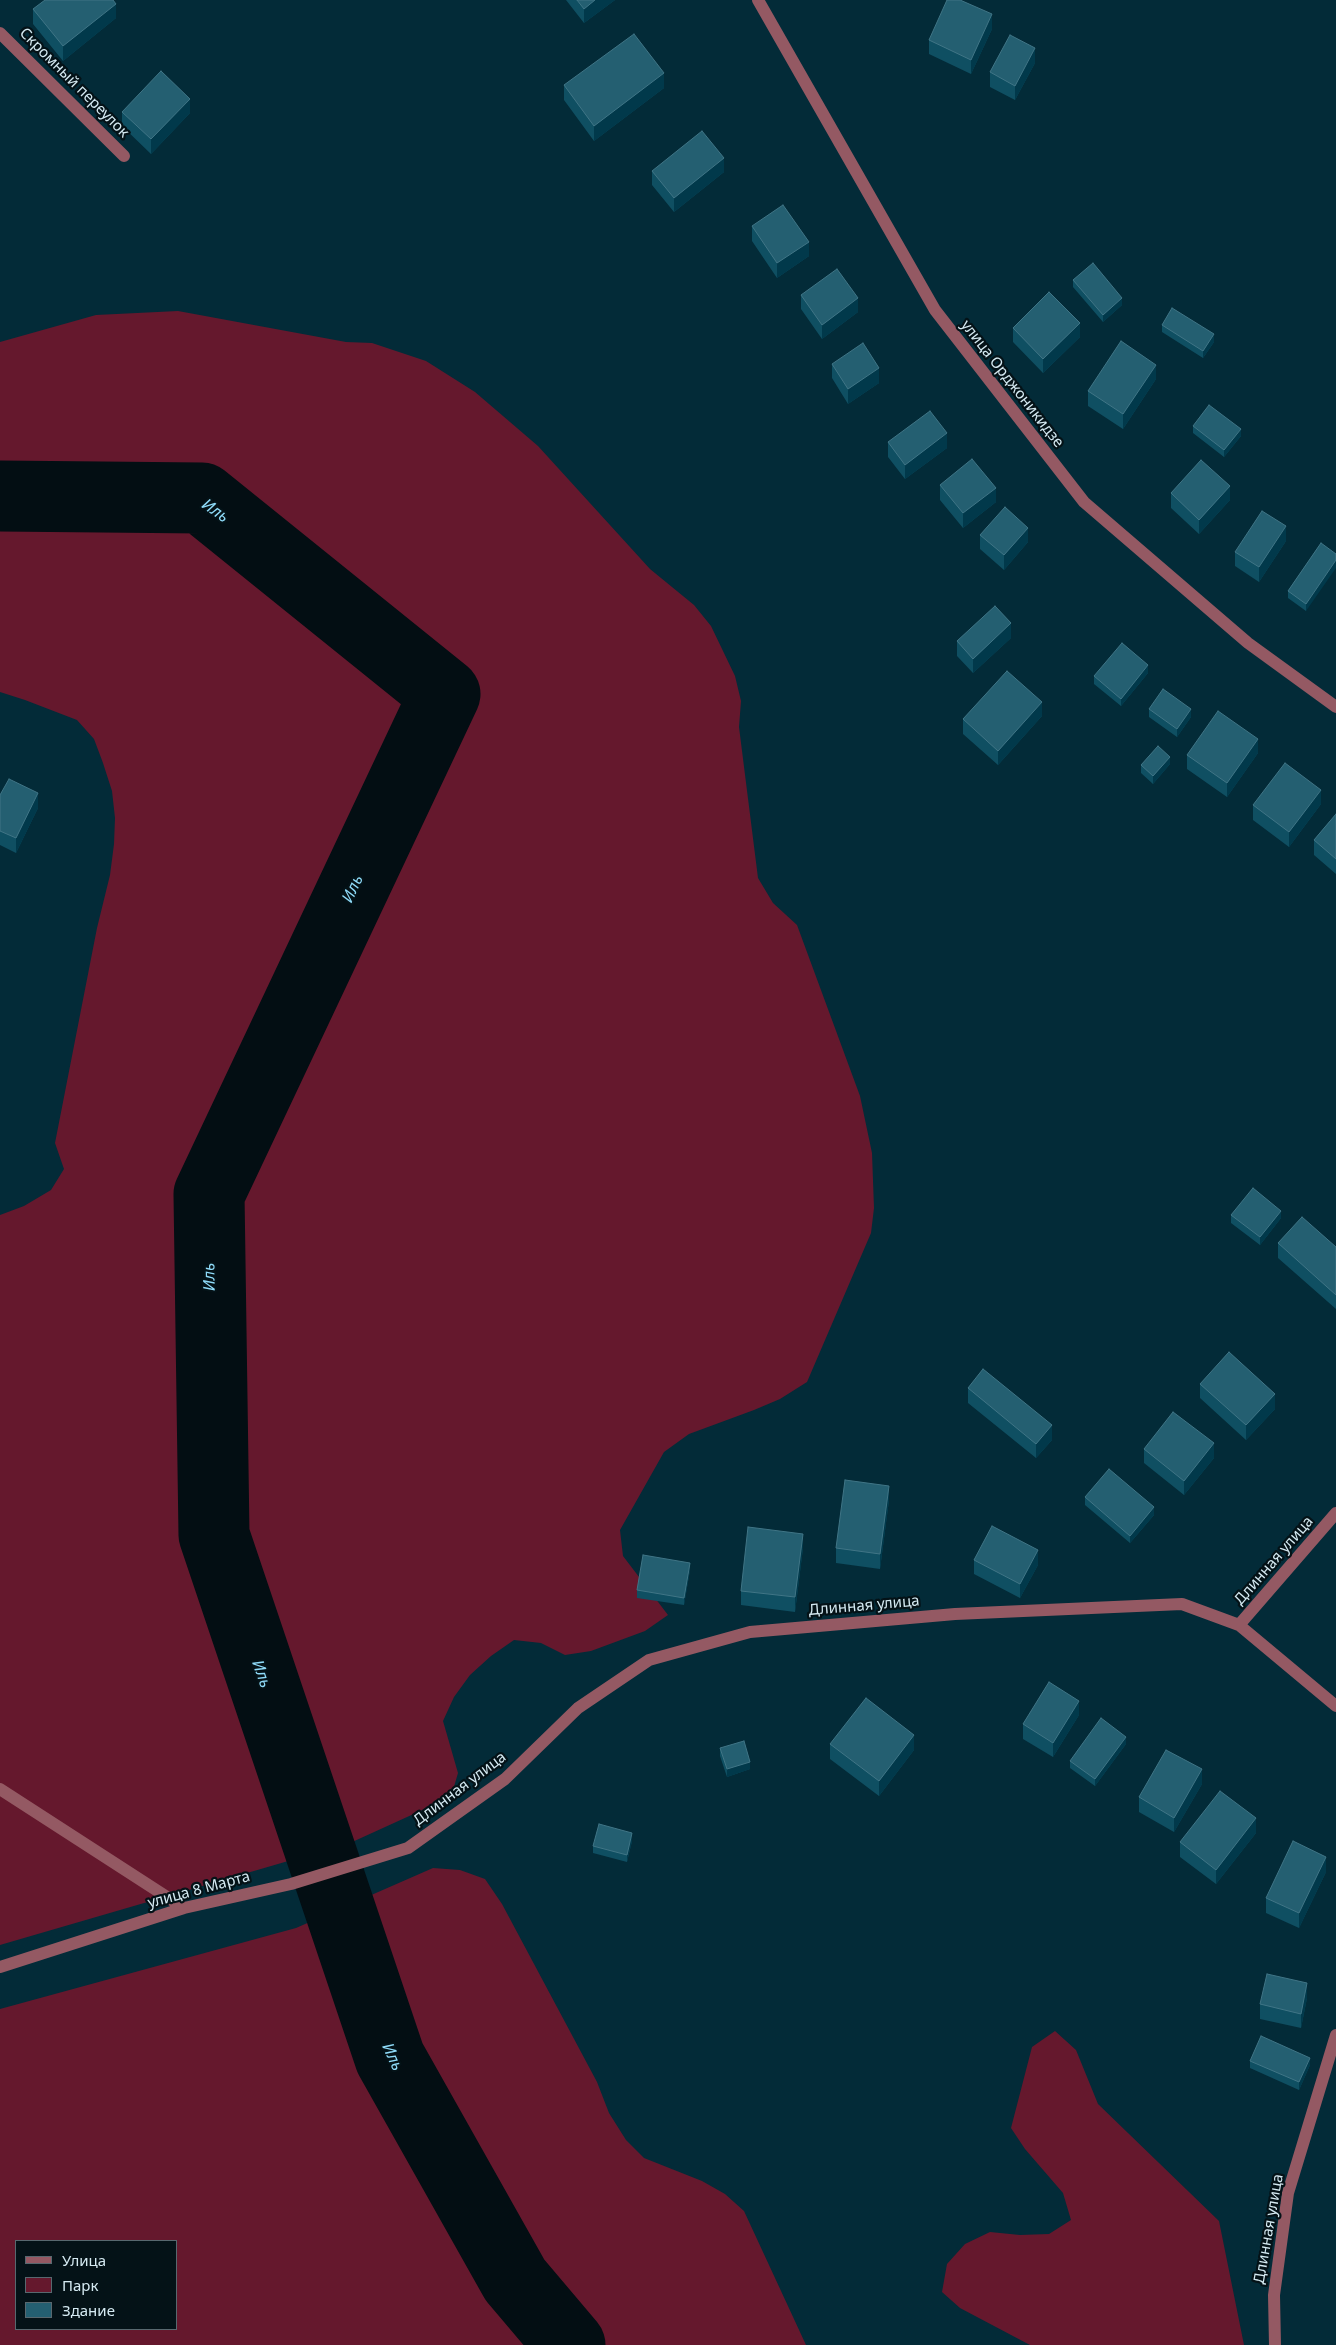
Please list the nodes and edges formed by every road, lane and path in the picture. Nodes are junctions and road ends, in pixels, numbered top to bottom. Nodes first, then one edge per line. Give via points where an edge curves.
1 (758, 0) edge
2 (0, 33) edge
3 (124, 156) dead end
4 (1336, 707) edge
5 (1336, 1513) edge
6 (1239, 1625) junction
7 (1336, 1706) edge
8 (0, 1789) edge
9 (408, 1848) joint
10 (184, 1908) junction
11 (0, 1966) edge
12 (1336, 2034) edge
13 (1275, 2345) edge

1 - 4 street, улица Орджоникидзе via 935,310 1084,502 1248,643
2 - 3 street, Скромный переулок
5 - 6 street, Длинная улица
6 - 7 street
6 - 9 street, Длинная улица via 1182,1604 955,1614 750,1632 649,1660 578,1708 505,1779
8 - 10 street
9 - 10 street, улица 8 Марта via 291,1884
10 - 11 street, улица 8 Марта
12 - 13 street, Длинная улица via 1288,2193 1274,2295

